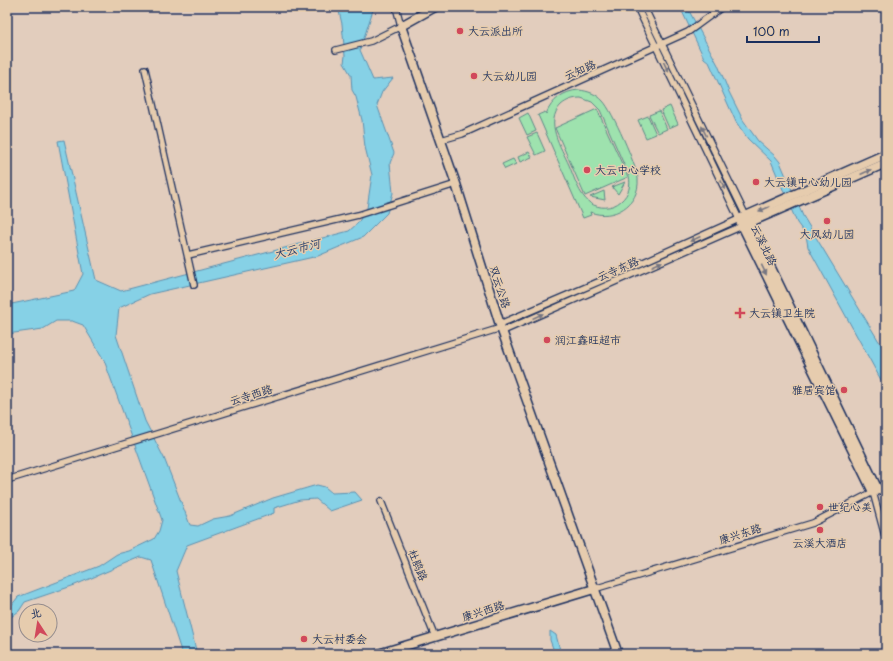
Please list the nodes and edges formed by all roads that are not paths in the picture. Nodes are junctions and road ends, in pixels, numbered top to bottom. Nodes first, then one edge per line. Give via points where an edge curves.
1 (396, 7) edge
2 (434, 7) edge
3 (637, 7) edge
4 (644, 7) edge
5 (722, 7) edge
6 (401, 26) junction
7 (659, 45) junction
8 (336, 50) dead end
9 (144, 69) dead end
10 (441, 140) junction
11 (886, 154) edge
12 (886, 163) edge
13 (456, 184) junction
14 (803, 196) junction
15 (744, 221) junction
16 (188, 256) junction
17 (194, 285) dead end
18 (501, 328) junction
19 (7, 480) edge
20 (886, 486) edge
21 (876, 491) junction
22 (381, 501) dead end
23 (886, 540) edge
24 (594, 588) junction
25 (436, 637) junction
26 (378, 654) edge
27 (618, 654) edge

1 - 6 street
2 - 6 street
3 - 7 street, 云溪北路
4 - 7 street, 云溪北路
5 - 7 street, 云知路 via 688,32
6 - 8 street via 371,40
6 - 10 street, 双云公路
7 - 10 street, 云知路 via 462,134
7 - 15 street, 云溪北路
9 - 16 street
10 - 13 street, 双云公路
11 - 14 street, 云寺东路
14 -> 12 street, 云寺东路
13 - 16 street via 358,215
13 - 18 street, 双云公路
14 - 15 street, 云寺东路
15 - 18 street, 云寺东路
15 - 21 street, 云溪北路
16 - 17 street
18 - 19 street, 云寺西路
18 - 24 street, 双云公路
20 - 21 street, 康兴东路
21 - 23 street
21 - 24 street, 康兴东路 via 813,522
22 - 25 street, 杜鹃路
24 - 25 street, 康兴西路
24 - 27 street, 双云公路
25 - 26 street, 康兴西路

